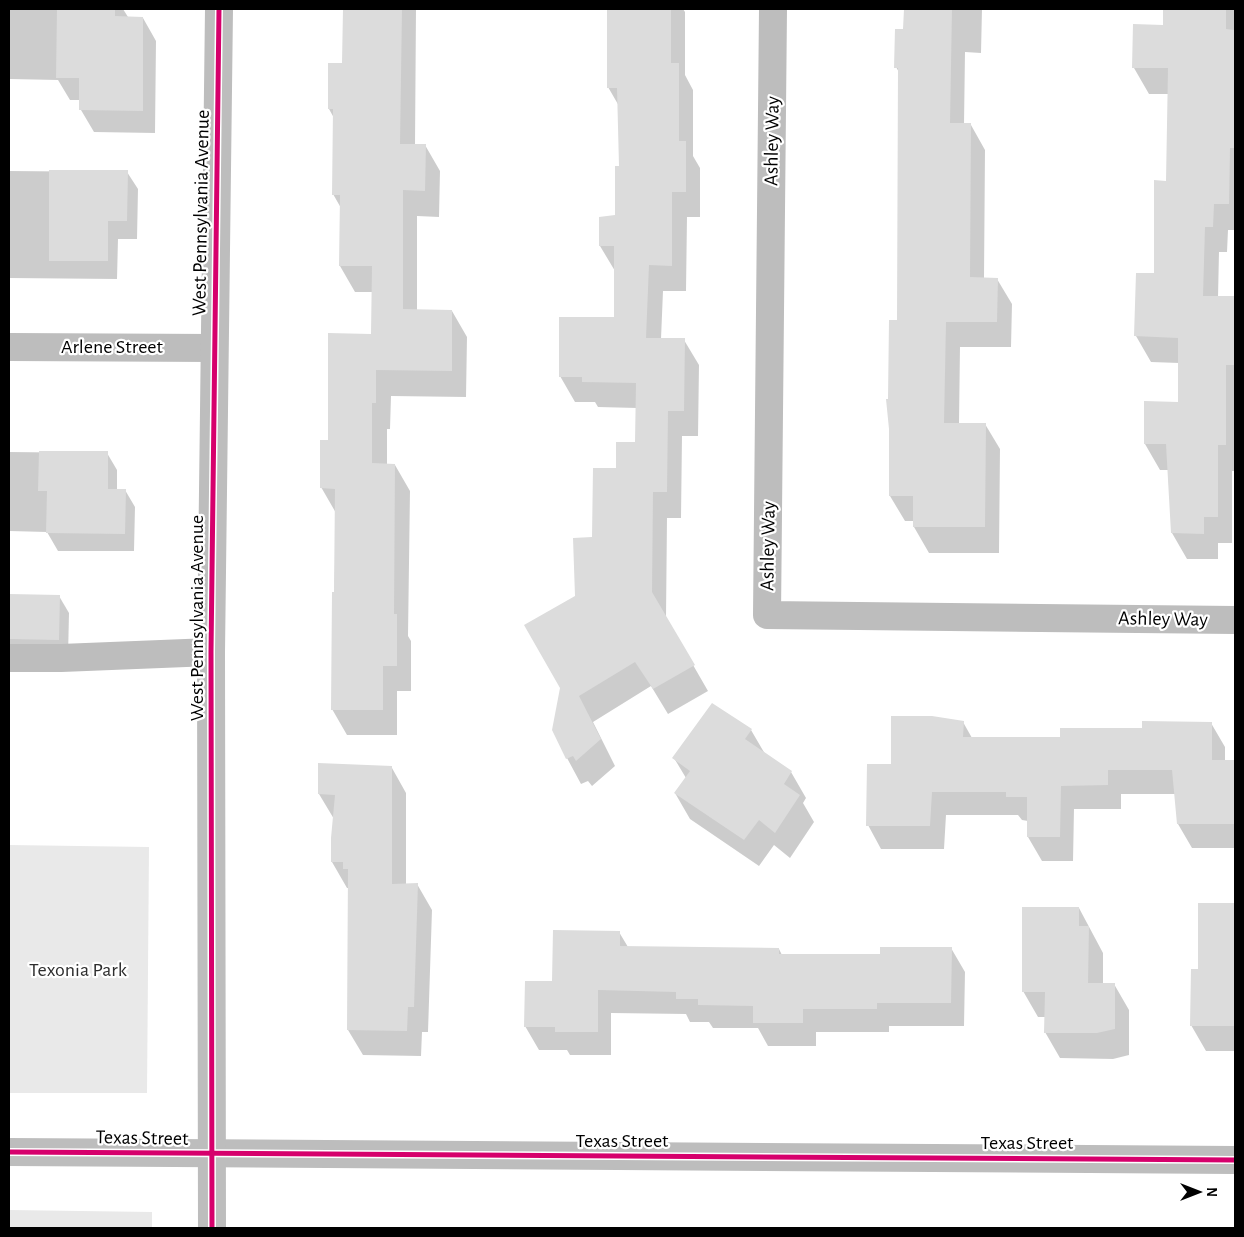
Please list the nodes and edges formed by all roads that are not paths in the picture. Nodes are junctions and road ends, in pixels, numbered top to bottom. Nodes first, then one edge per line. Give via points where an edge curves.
1 (219, 9) edge
2 (773, 9) edge
3 (9, 347) edge
4 (214, 348) junction
5 (1235, 620) edge
6 (211, 652) junction
7 (9, 658) edge
8 (9, 1152) edge
9 (213, 1154) junction
10 (1235, 1160) edge
11 (212, 1228) edge

1 - 4 street, West Pennsylvania Avenue
2 - 5 street, Ashley Way via 767,615
3 - 4 street, Arlene Street
4 - 6 street, West Pennsylvania Avenue
6 - 7 street
6 - 9 street, West Pennsylvania Avenue
8 - 9 street, Texas Street
9 - 10 street, Texas Street
9 - 11 street, West Pennsylvania Avenue

